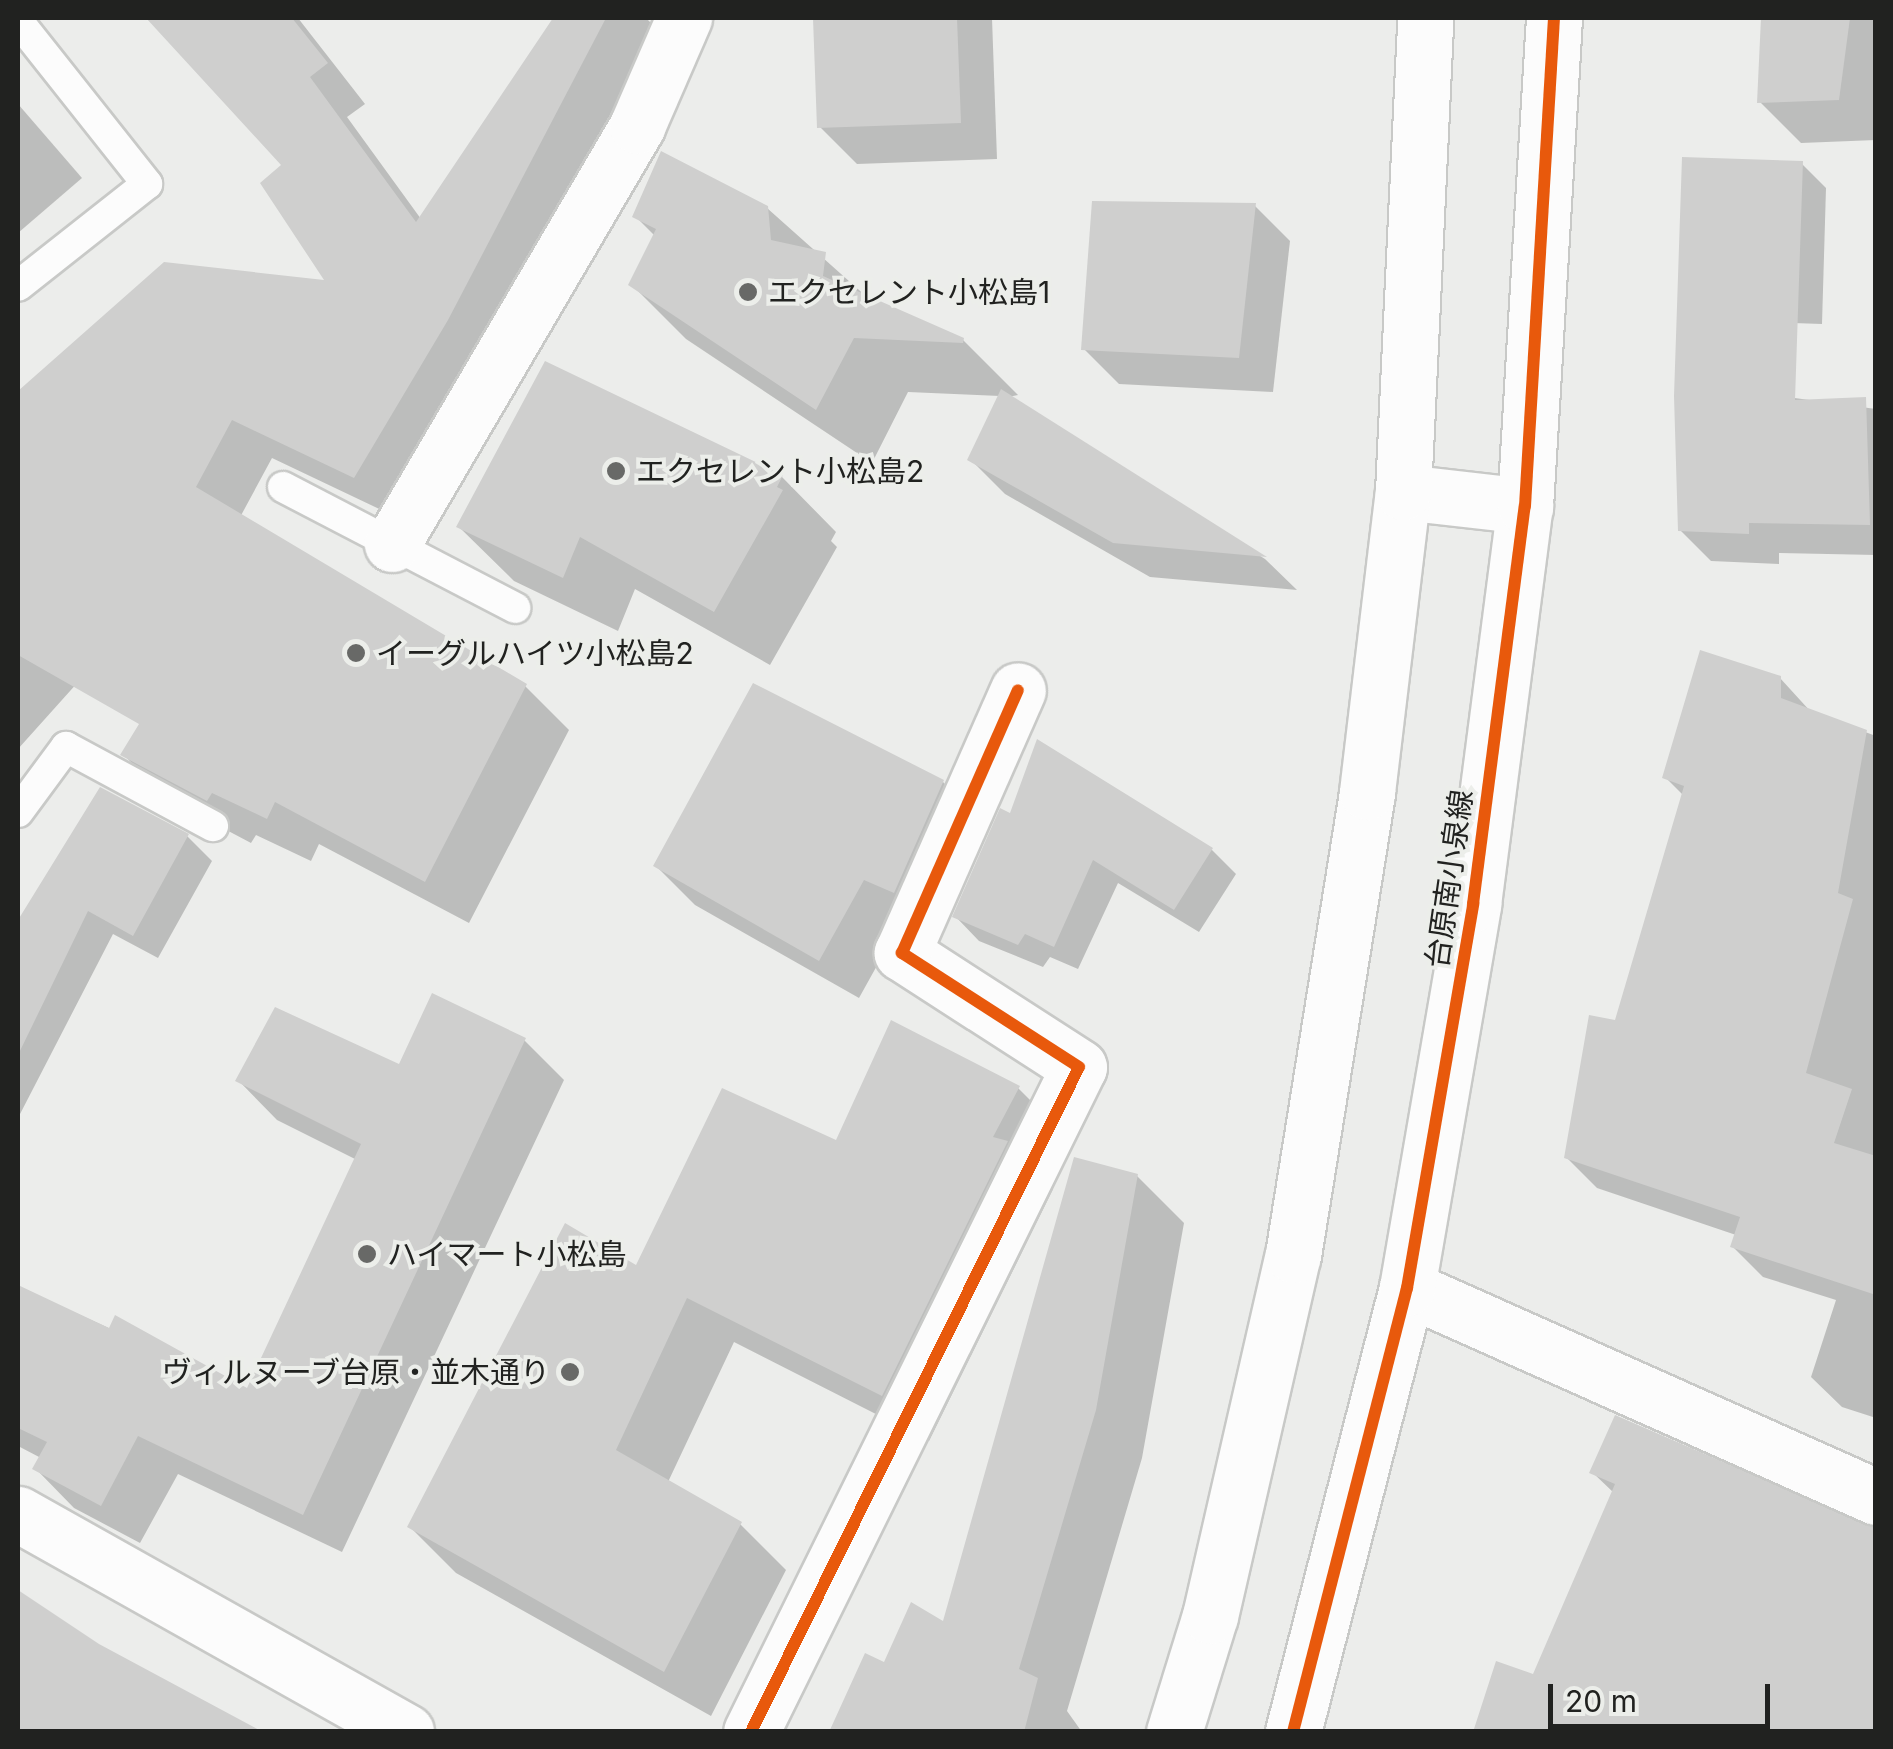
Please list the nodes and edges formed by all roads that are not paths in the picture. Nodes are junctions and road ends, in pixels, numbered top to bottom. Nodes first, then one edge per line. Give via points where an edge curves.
1 (684, 18) edge
2 (1424, 18) edge
3 (1554, 18) edge
4 (18, 21) edge
5 (18, 286) edge
6 (283, 486) dead end
7 (1403, 492) junction
8 (1525, 506) junction
9 (392, 544) junction
10 (515, 608) dead end
11 (1018, 690) dead end
12 (18, 812) edge
13 (213, 826) dead end
14 (1408, 1288) junction
15 (1876, 1497) edge
16 (18, 1514) edge
17 (406, 1732) edge
18 (751, 1732) edge
19 (1174, 1732) edge
20 (1293, 1732) edge

1 - 9 street via 637,126
2 - 7 street
3 - 8 street, 台原南小泉線
4 - 5 lane via 147,184
6 - 9 lane
7 - 8 street
7 - 19 street via 1366,792 1294,1255 1210,1616
8 - 14 street, 台原南小泉線 via 1472,904
9 - 10 lane
11 - 18 street via 902,953 1079,1067
12 - 13 lane via 66,747
14 - 15 street
14 - 20 street, 台原南小泉線
16 - 17 street

